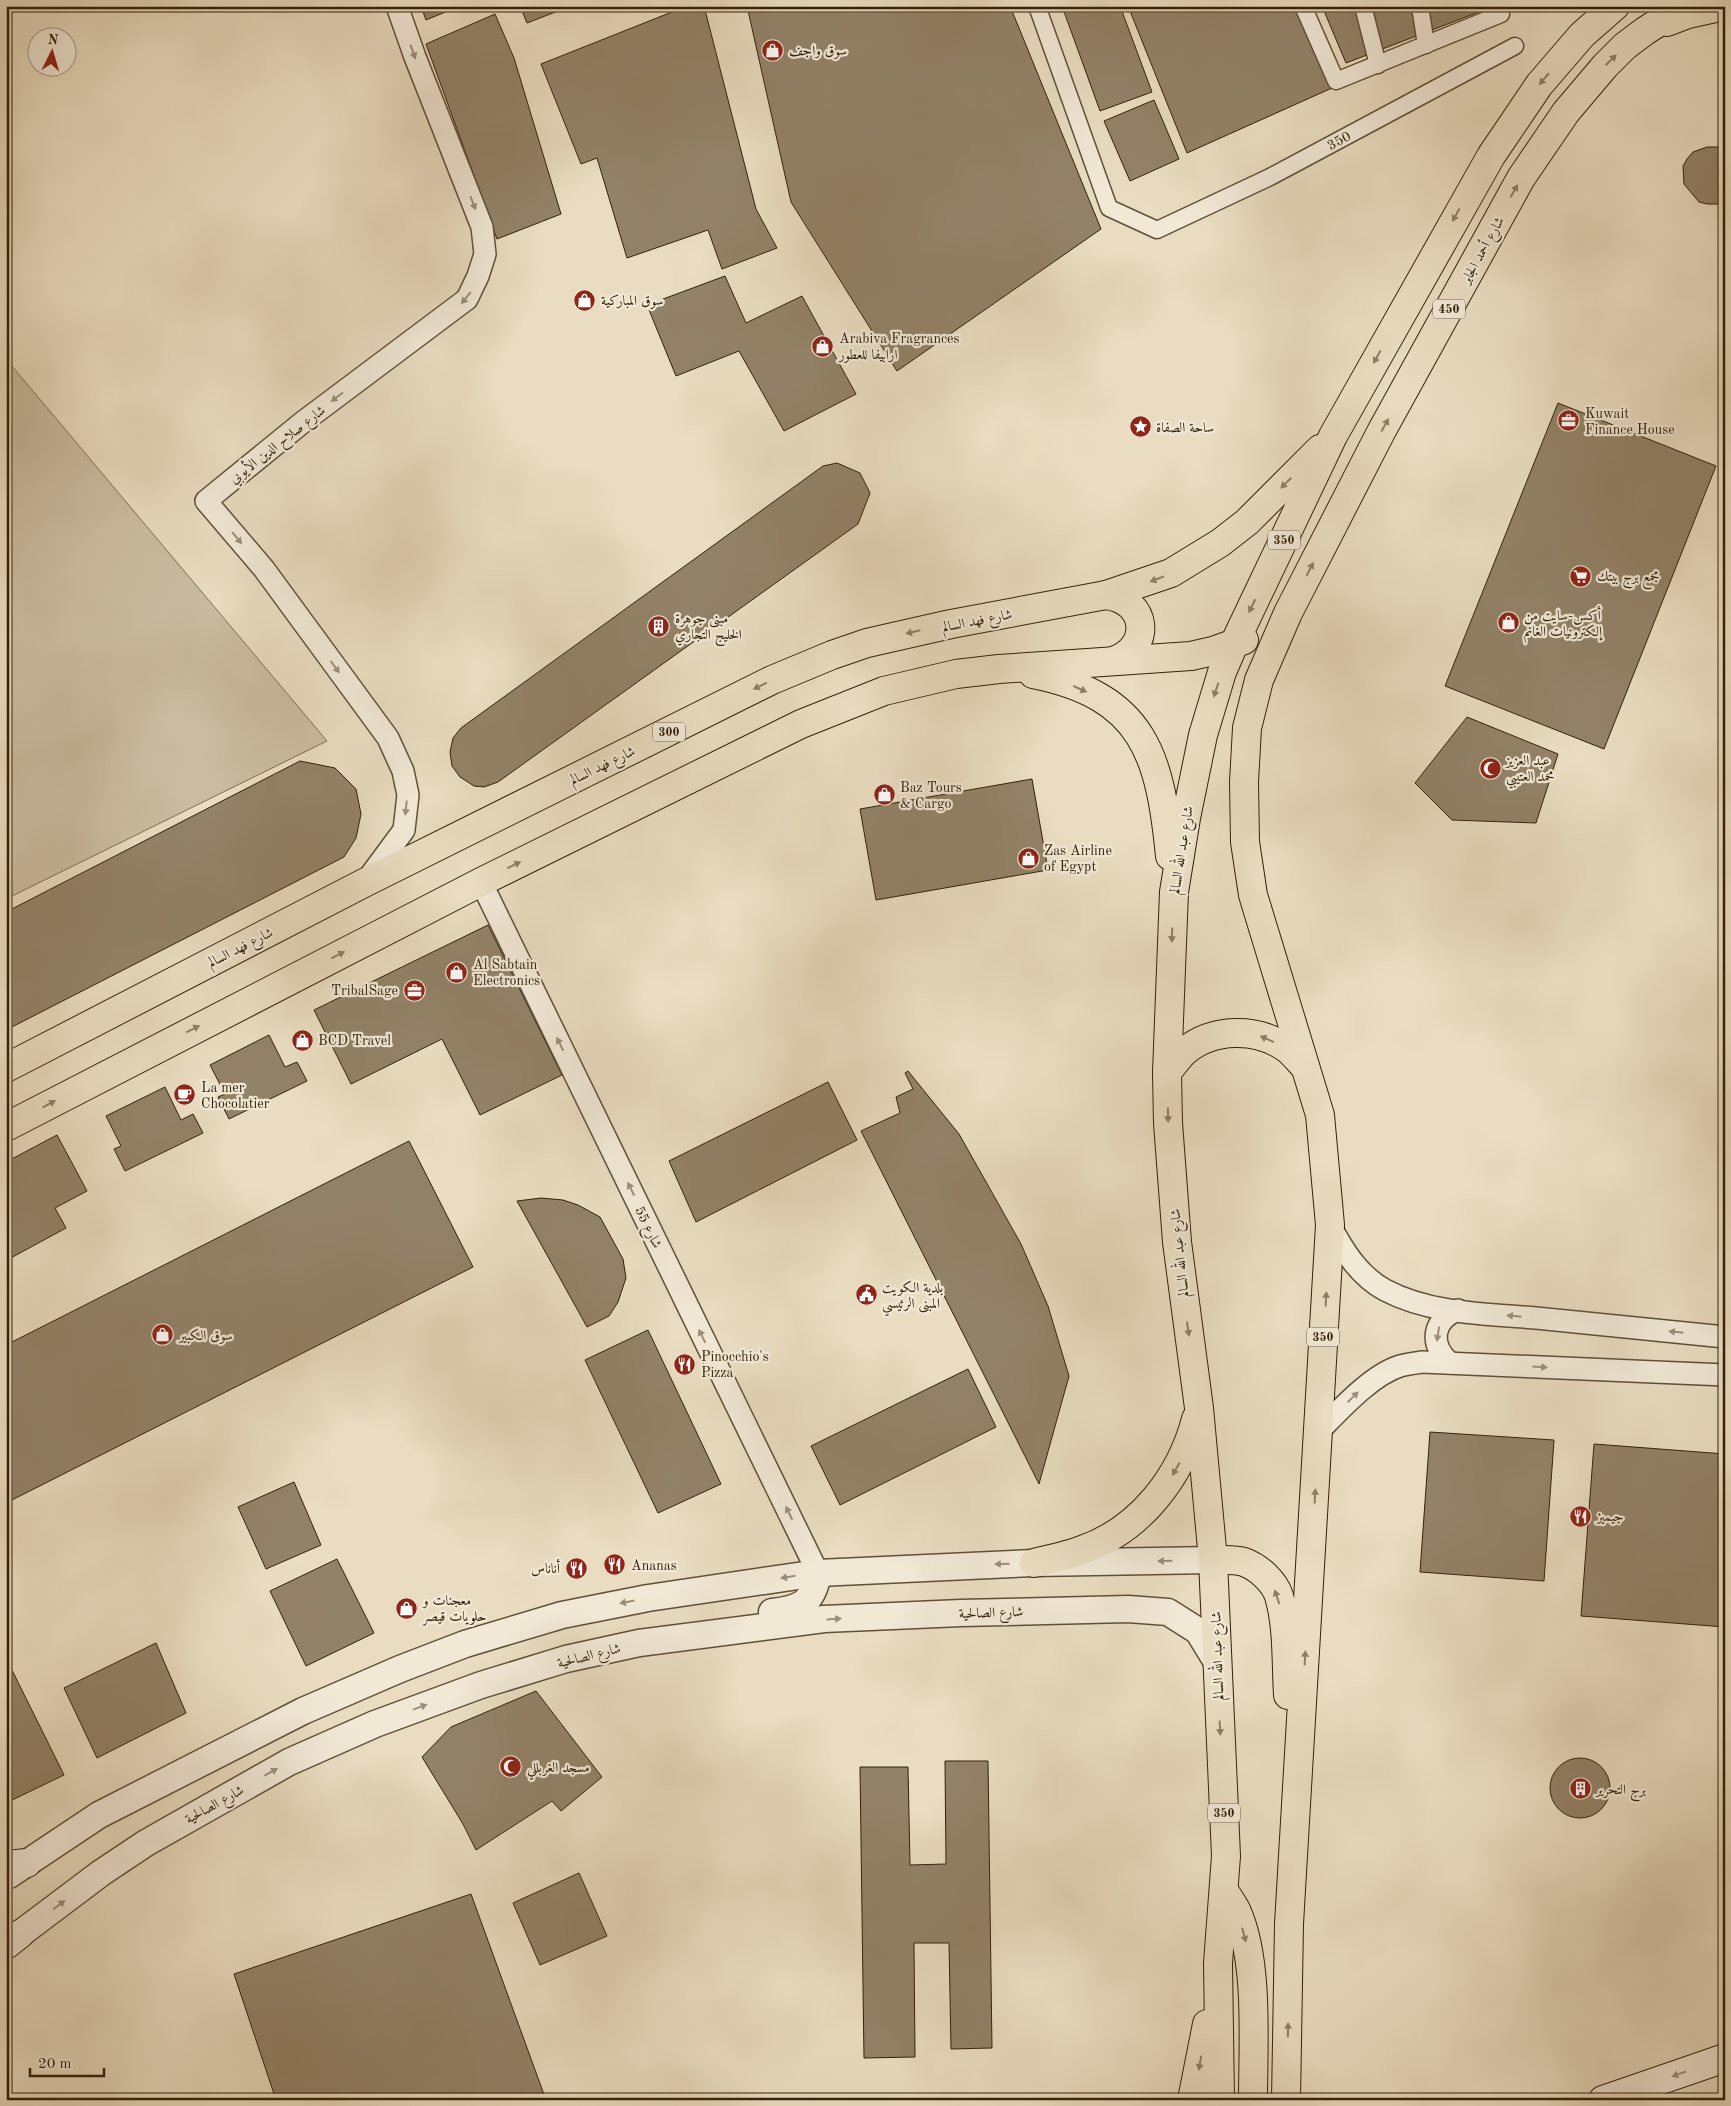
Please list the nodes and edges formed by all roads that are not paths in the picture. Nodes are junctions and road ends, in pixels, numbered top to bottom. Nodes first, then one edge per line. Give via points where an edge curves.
1 (397, 6) edge
2 (1037, 6) edge
3 (1303, 6) edge
4 (1363, 6) edge
5 (1420, 6) edge
6 (1615, 6) edge
7 (1684, 6) edge
8 (1724, 6) edge
9 (1502, 14) dead end
10 (1645, 31) junction
11 (1426, 45) junction
12 (1515, 46) dead end
13 (1378, 65) junction
14 (1333, 436) junction
15 (1106, 595) junction
16 (1288, 612) junction
17 (1234, 644) junction
18 (1113, 662) junction
19 (1000, 669) junction
20 (366, 882) junction
21 (481, 882) junction
22 (1174, 892) junction
23 (1305, 1067) junction
24 (6, 1068) edge
25 (1167, 1072) junction
26 (6, 1127) edge
27 (1330, 1225) junction
28 (1458, 1310) junction
29 (1725, 1337) edge
30 (1450, 1363) junction
31 (1725, 1375) edge
32 (1199, 1408) junction
33 (1318, 1432) junction
34 (1213, 1560) junction
35 (1034, 1563) junction
36 (818, 1573) junction
37 (640, 1643) junction
38 (1217, 1662) junction
39 (13, 1868) edge
40 (1224, 1891) junction
41 (1289, 1924) junction
42 (11, 1940) edge
43 (1218, 1964) junction
44 (1725, 2058) edge
45 (1291, 2093) edge
46 (1192, 2100) edge
47 (1220, 2100) edge
48 (1253, 2100) edge
49 (1603, 2100) edge

1 -> 20 street, شارع صلاح الدين الأيوبي via 482,228 485,254 478,276 467,299 206,501 264,570 388,738 403,772 408,795 404,830
2 - 12 street, 350 via 1109,208 1157,230 1270,177
3 - 13 street via 1336,81
4 - 13 street
5 - 11 street
6 -> 14 main road, 450 via 1562,57 1518,114 1465,199
7 - 10 main road, شارع أحمد الجابر / 450
8 - 10 main road via 1688,14
9 - 11 street
16 -> 10 main road, شارع أحمد الجابر / 450 via 1381,432 1521,178 1584,90 1625,46
11 - 13 street
14 -> 15 main road, شارع فهد السالم / 300 via 1247,522 1220,543 1171,573
14 -> 17 main road, شارع عبد الله السالم / 350
15 - 18 main road via 1116,596 1133,607 1141,625 1137,645 1123,658
15 -> 20 main road, شارع فهد السالم / 300 via 924,630 832,655 772,680
16 - 17 main road via 1262,631
16 - 23 main road, 350 via 1259,680 1247,728 1244,782 1246,842 1253,895
17 - 18 main road via 1191,656
17 -> 22 main road, شارع عبد الله السالم / 350 via 1202,735
18 - 19 main road
21 -> 19 main road via 801,724 851,703 923,681
19 -> 22 main road via 1064,682 1094,695 1128,720 1141,736 1151,754 1165,810
20 - 24 main road, شارع فهد السالم / 300
26 -> 21 main road
36 -> 21 street, شارع 55
22 -> 25 main road, شارع عبد الله السالم / 350
23 -> 25 main road via 1286,1048 1262,1036 1235,1032 1208,1038 1192,1047
23 - 27 main road, 350 via 1320,1115
25 -> 32 main road, شارع عبد الله السالم / 350 via 1177,1242
27 - 28 street via 1342,1250 1361,1272 1383,1289 1409,1301
33 -> 27 main road, 350
29 -> 28 street
28 -> 30 street via 1444,1318 1437,1331 1438,1349
30 -> 31 street
33 -> 30 street via 1358,1392 1398,1366 1422,1362
32 - 34 main road, شارع عبد الله السالم / 350
32 -> 35 main road via 1178,1468 1138,1517 1112,1536 1084,1550
41 -> 33 main road, 350
34 -> 35 street
34 - 38 main road, شارع عبد الله السالم / 350
41 -> 34 main road via 1289,1717 1284,1630 1278,1594 1258,1569 1242,1561
35 -> 36 street
36 - 37 street via 813,1593 800,1606 750,1614
36 -> 39 street via 648,1598 562,1615 465,1644 294,1715 99,1815
37 -> 38 street, شارع الصالحية via 824,1619 1128,1609 1168,1612 1198,1631
42 -> 37 street, شارع الصالحية via 146,1843 289,1762 375,1724 481,1685 566,1659
38 -> 40 main road, شارع عبد الله السالم / 350 via 1226,1856
40 - 43 main road, شارع عبد الله السالم / 350
40 -> 48 main road via 1237,1912 1249,1956
45 -> 41 main road, 350
43 -> 46 main road
43 - 47 main road, شارع عبد الله السالم / 350
44 -> 49 main road

